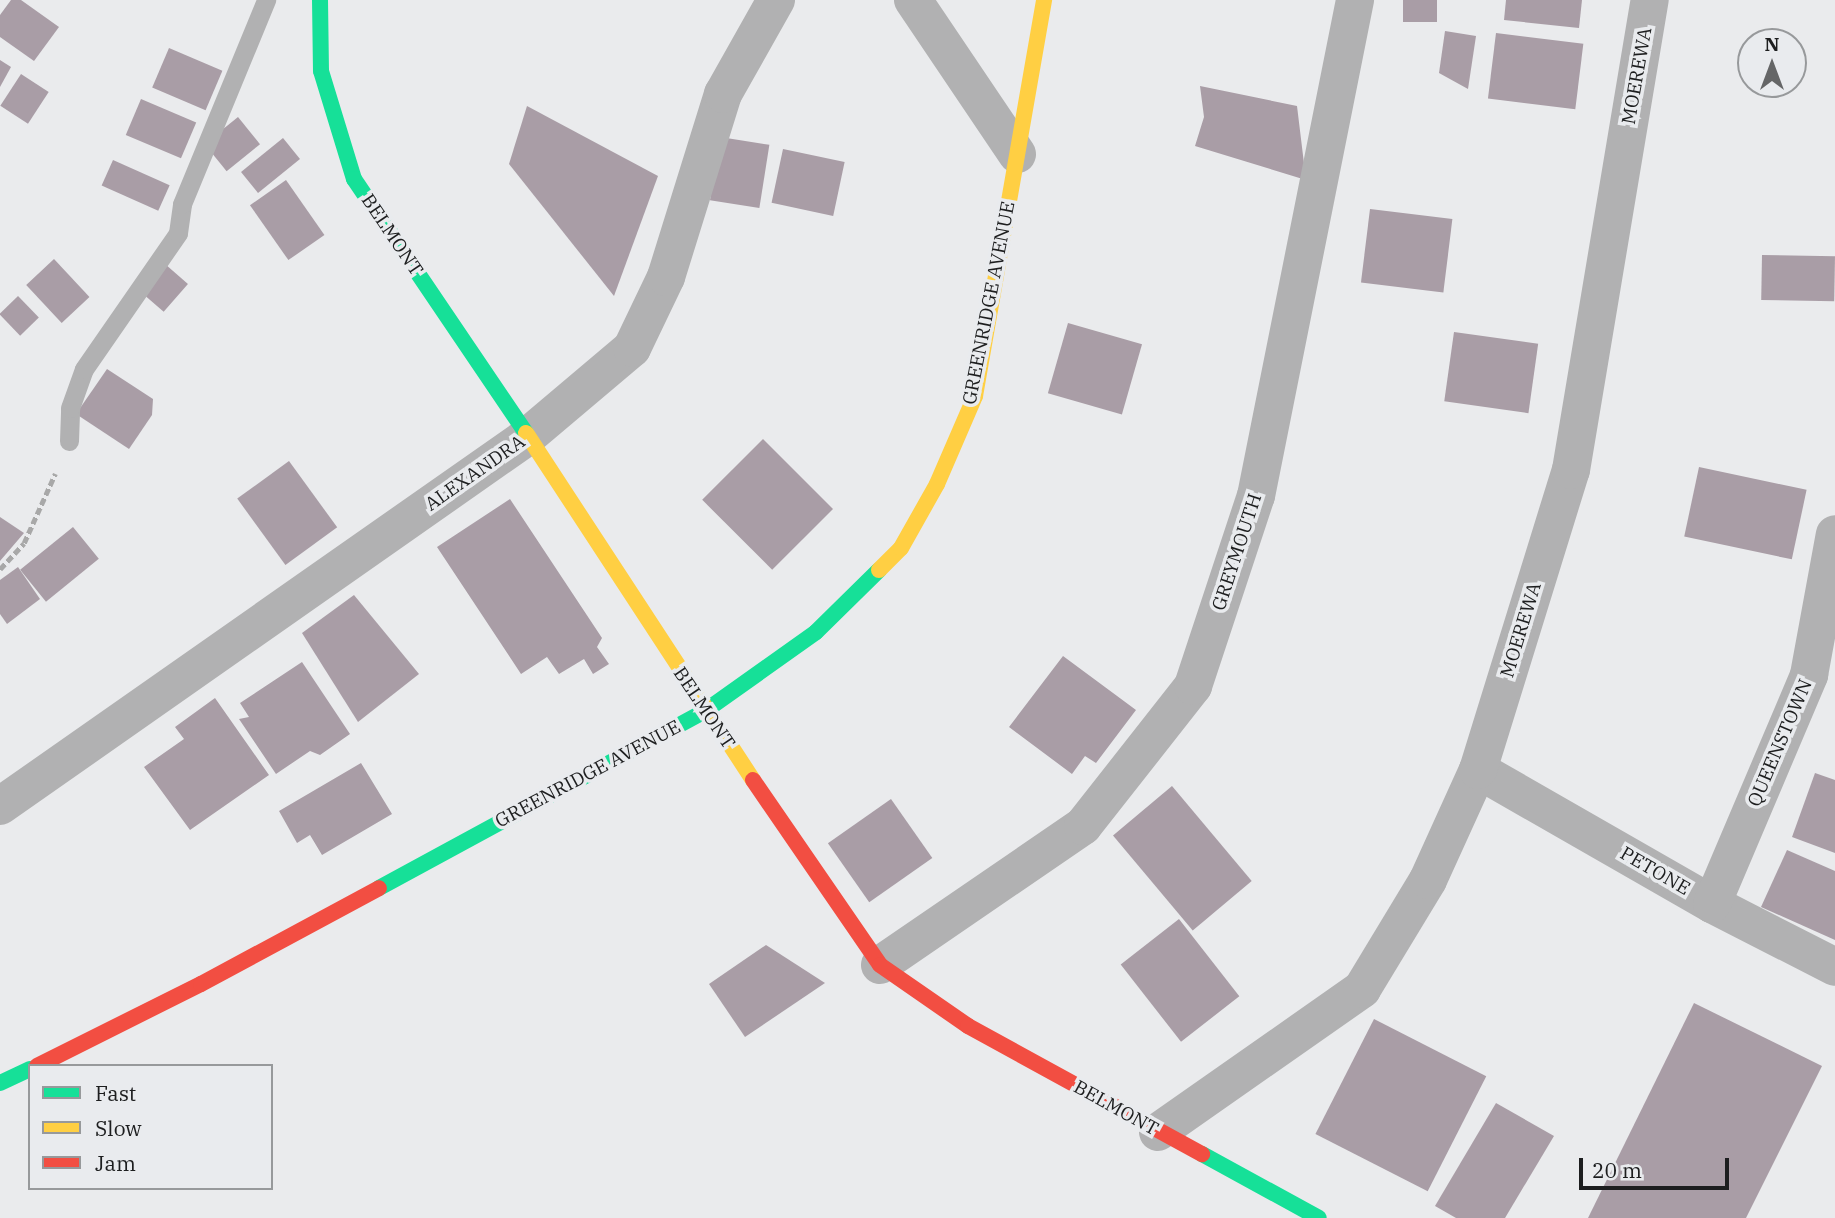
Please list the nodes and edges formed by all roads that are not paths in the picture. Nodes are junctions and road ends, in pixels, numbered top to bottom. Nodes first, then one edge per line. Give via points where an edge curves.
1 (266, 0) edge
2 (320, 0) edge
3 (776, 0) edge
4 (913, 0) edge
5 (1044, 0) edge
6 (1355, 0) edge
7 (1650, 0) edge
8 (1017, 154) junction
9 (528, 436) junction
10 (69, 442) road end
11 (1835, 534) edge
12 (705, 711) junction
13 (1478, 770) junction
14 (0, 806) edge
15 (1712, 904) junction
16 (880, 964) junction
17 (1835, 967) edge
18 (41, 1064) edge
19 (28, 1070) edge
20 (0, 1083) edge
21 (1158, 1132) junction
22 (1319, 1218) edge

1 - 10 lane via 182,204 178,233 84,369 70,408
2 - 9 street, BELMONT via 320,71 354,179
3 - 9 street, ALEXANDRA via 723,94 666,276 632,348
4 - 8 street
5 - 8 street, GREENRIDGE AVENUE
6 - 16 street, GREYMOUTH via 1256,496 1194,686 1083,826
7 - 13 street, MOEREWA via 1571,471
8 - 12 street, GREENRIDGE AVENUE via 975,396 937,484 901,548 816,632
9 - 12 street, BELMONT
9 - 14 street, ALEXANDRA
11 - 15 street, QUEENSTOWN via 1809,675
12 - 16 street, BELMONT
12 - 18 street, GREENRIDGE AVENUE via 201,984
13 - 15 street, PETONE
13 - 21 street, MOEREWA via 1428,880 1362,989
15 - 17 street, PETONE
16 - 21 street, BELMONT via 968,1026
19 - 20 street
21 - 22 street, BELMONT

